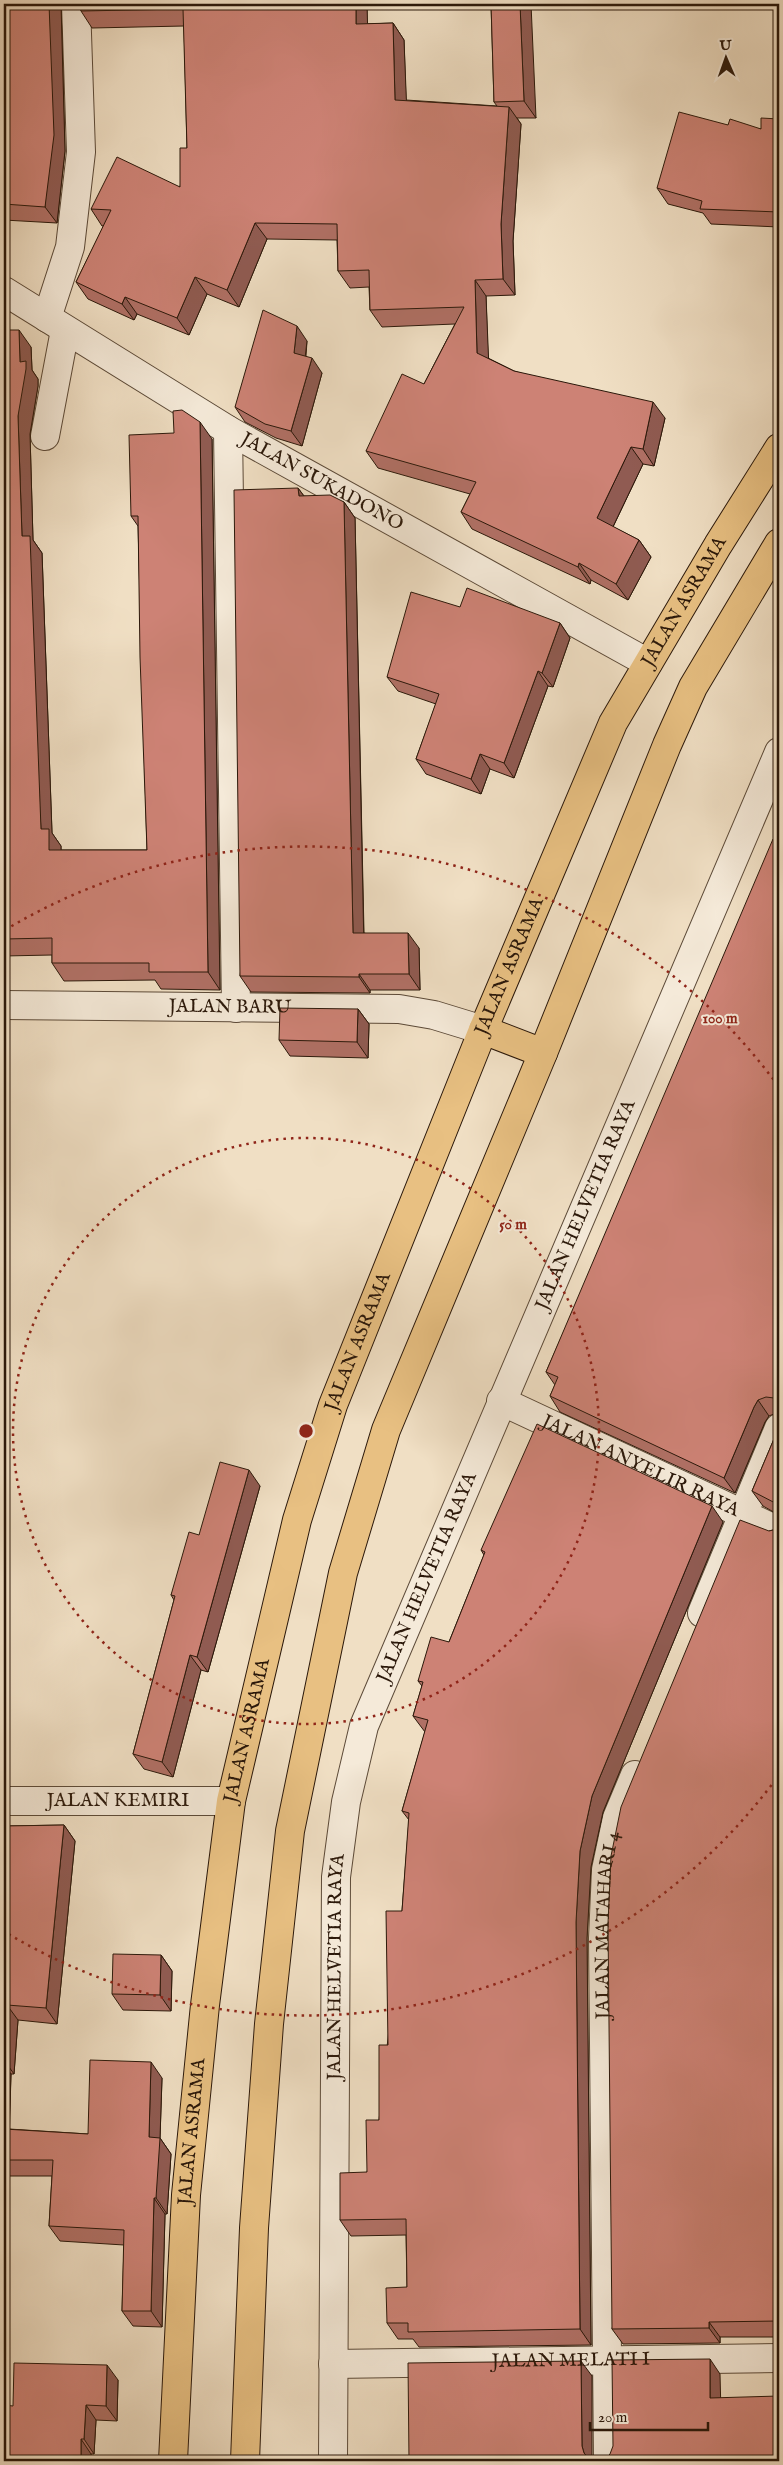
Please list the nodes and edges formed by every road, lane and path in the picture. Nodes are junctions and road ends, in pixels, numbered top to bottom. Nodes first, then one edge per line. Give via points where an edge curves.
1 (76, 4) edge
2 (4, 291) edge
3 (56, 324) junction
4 (228, 430) junction
5 (45, 436) dead end
6 (779, 448) edge
7 (779, 543) edge
8 (648, 663) junction
9 (778, 755) edge
10 (4, 1005) edge
11 (236, 1008) junction
12 (483, 1030) junction
13 (543, 1053) junction
14 (501, 1401) junction
15 (779, 1428) edge
16 (742, 1515) junction
17 (779, 1531) edge
18 (693, 1635) edge
19 (644, 1754) edge
20 (4, 1800) edge
21 (231, 1801) junction
22 (779, 2358) edge
23 (606, 2360) junction
24 (333, 2364) junction
25 (173, 2461) edge
26 (245, 2461) edge
27 (333, 2461) edge
28 (608, 2461) edge

1 - 3 street via 81,152 70,247
2 - 3 street, JALAN SUKADONO
3 - 4 street, JALAN SUKADONO
3 - 5 street
4 - 8 street, JALAN SUKADONO
4 - 11 street
6 - 8 highway, JALAN ASRAMA
7 - 13 highway via 693,687
8 - 12 highway, JALAN ASRAMA via 613,723
9 - 14 street, JALAN HELVETIA RAYA
10 - 11 street, JALAN BARU
11 - 12 street, JALAN BARU via 399,1009 434,1015
12 - 13 highway
12 - 21 highway, JALAN ASRAMA via 333,1405 297,1520
13 - 26 highway via 386,1430 343,1573 290,1831 269,2024 254,2228
14 - 16 street, JALAN ANYELIR RAYA
14 - 24 street, JALAN HELVETIA RAYA via 364,1726 346,1802 336,1877
15 - 16 street
16 - 17 street, JALAN ANYELIR RAYA
16 - 18 street
19 - 23 street, JALAN MATAHARI 4 via 617,1818 606,1870
20 - 21 street, JALAN KEMIRI
21 - 25 highway, JALAN ASRAMA via 205,2005 186,2195
22 - 23 street, JALAN MELATI I
23 - 24 street, JALAN MELATI I
23 - 28 street, JALAN MATAHARI 4
24 - 27 street, JALAN HELVETIA RAYA

